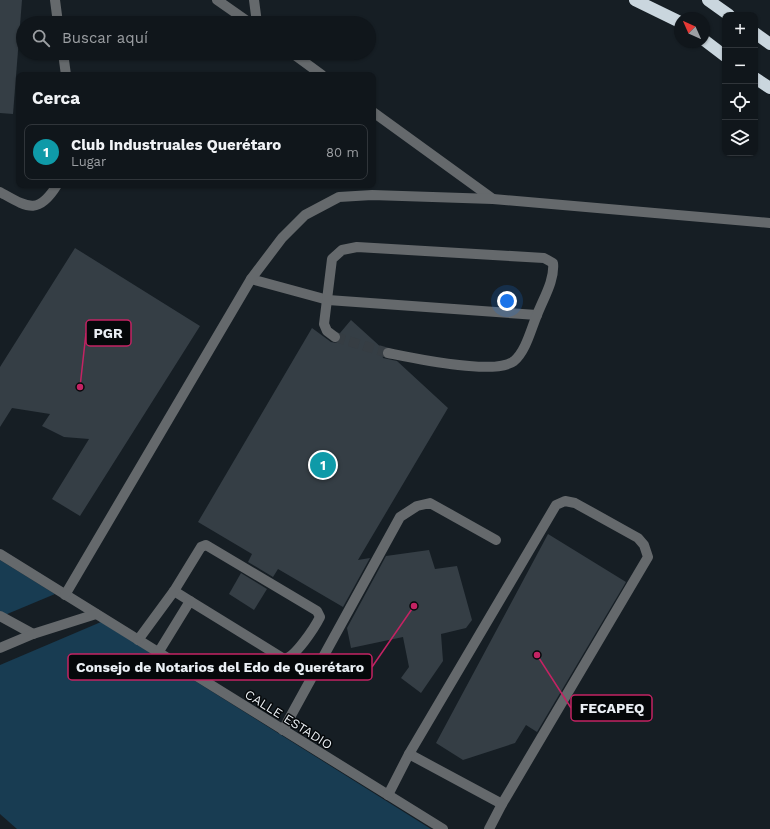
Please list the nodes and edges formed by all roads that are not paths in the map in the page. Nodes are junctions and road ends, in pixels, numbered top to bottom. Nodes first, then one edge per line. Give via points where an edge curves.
1 (55, 0) edge
2 (216, 0) edge
3 (254, 0) edge
4 (635, 0) edge
5 (655, 0) edge
6 (708, 0) edge
7 (725, 12) edge
8 (57, 16) edge
9 (240, 16) edge
10 (256, 16) edge
11 (674, 17) edge
12 (674, 19) edge
13 (758, 35) edge
14 (770, 44) edge
15 (710, 45) edge
16 (722, 54) edge
17 (64, 60) edge
18 (302, 60) edge
19 (66, 72) edge
20 (318, 72) edge
21 (758, 80) edge
22 (770, 88) edge
23 (376, 114) edge
24 (55, 188) edge
25 (0, 192) edge
26 (493, 199) junction
27 (770, 223) edge
28 (251, 280) junction
29 (328, 300) junction
30 (537, 315) junction
31 (335, 337) tunnel mouth
32 (388, 353) tunnel mouth
33 (496, 540) dead end
34 (0, 554) edge
35 (174, 591) junction
36 (65, 595) junction
37 (190, 601) junction
38 (96, 614) junction
39 (0, 616) edge
40 (33, 634) junction
41 (138, 640) junction
42 (0, 648) edge
43 (158, 652) junction
44 (283, 730) junction
45 (409, 754) junction
46 (388, 795) junction
47 (502, 804) junction
48 (443, 829) edge
49 (489, 829) edge

1 - 8 street
2 - 9 street
3 - 10 street
4 - 12 highway
5 - 11 highway
6 - 7 highway
13 - 14 highway
15 - 16 highway
17 - 19 street
18 - 20 street
21 - 22 highway
23 - 26 street
24 - 25 street via 48,200 36,206 21,204
26 - 27 street
26 - 28 street via 372,195 339,197 306,215 282,238
28 - 29 street
28 - 36 street
29 - 30 street
29 - 30 street via 332,259 342,250 358,247 544,258 553,263 554,272
29 - 31 street via 324,324 327,331
30 - 32 street via 524,347 514,361 505,365 485,367
33 - 44 street via 430,502 400,517
34 - 36 street, CALLE ESTADIO
35 - 37 street
35 - 37 street via 201,547 206,545 317,611 320,617 294,653 284,659
35 - 41 street
36 - 38 street, CALLE ESTADIO
37 - 43 street
38 - 40 street
38 - 41 street, CALLE ESTADIO
39 - 40 street
40 - 42 street
41 - 43 street, CALLE ESTADIO
43 - 44 street, CALLE ESTADIO
44 - 46 street, CALLE ESTADIO
45 - 46 street
45 - 47 street
45 - 47 street via 556,505 565,502 575,503 638,538 644,545 648,557
46 - 48 street, CALLE ESTADIO
47 - 49 street

